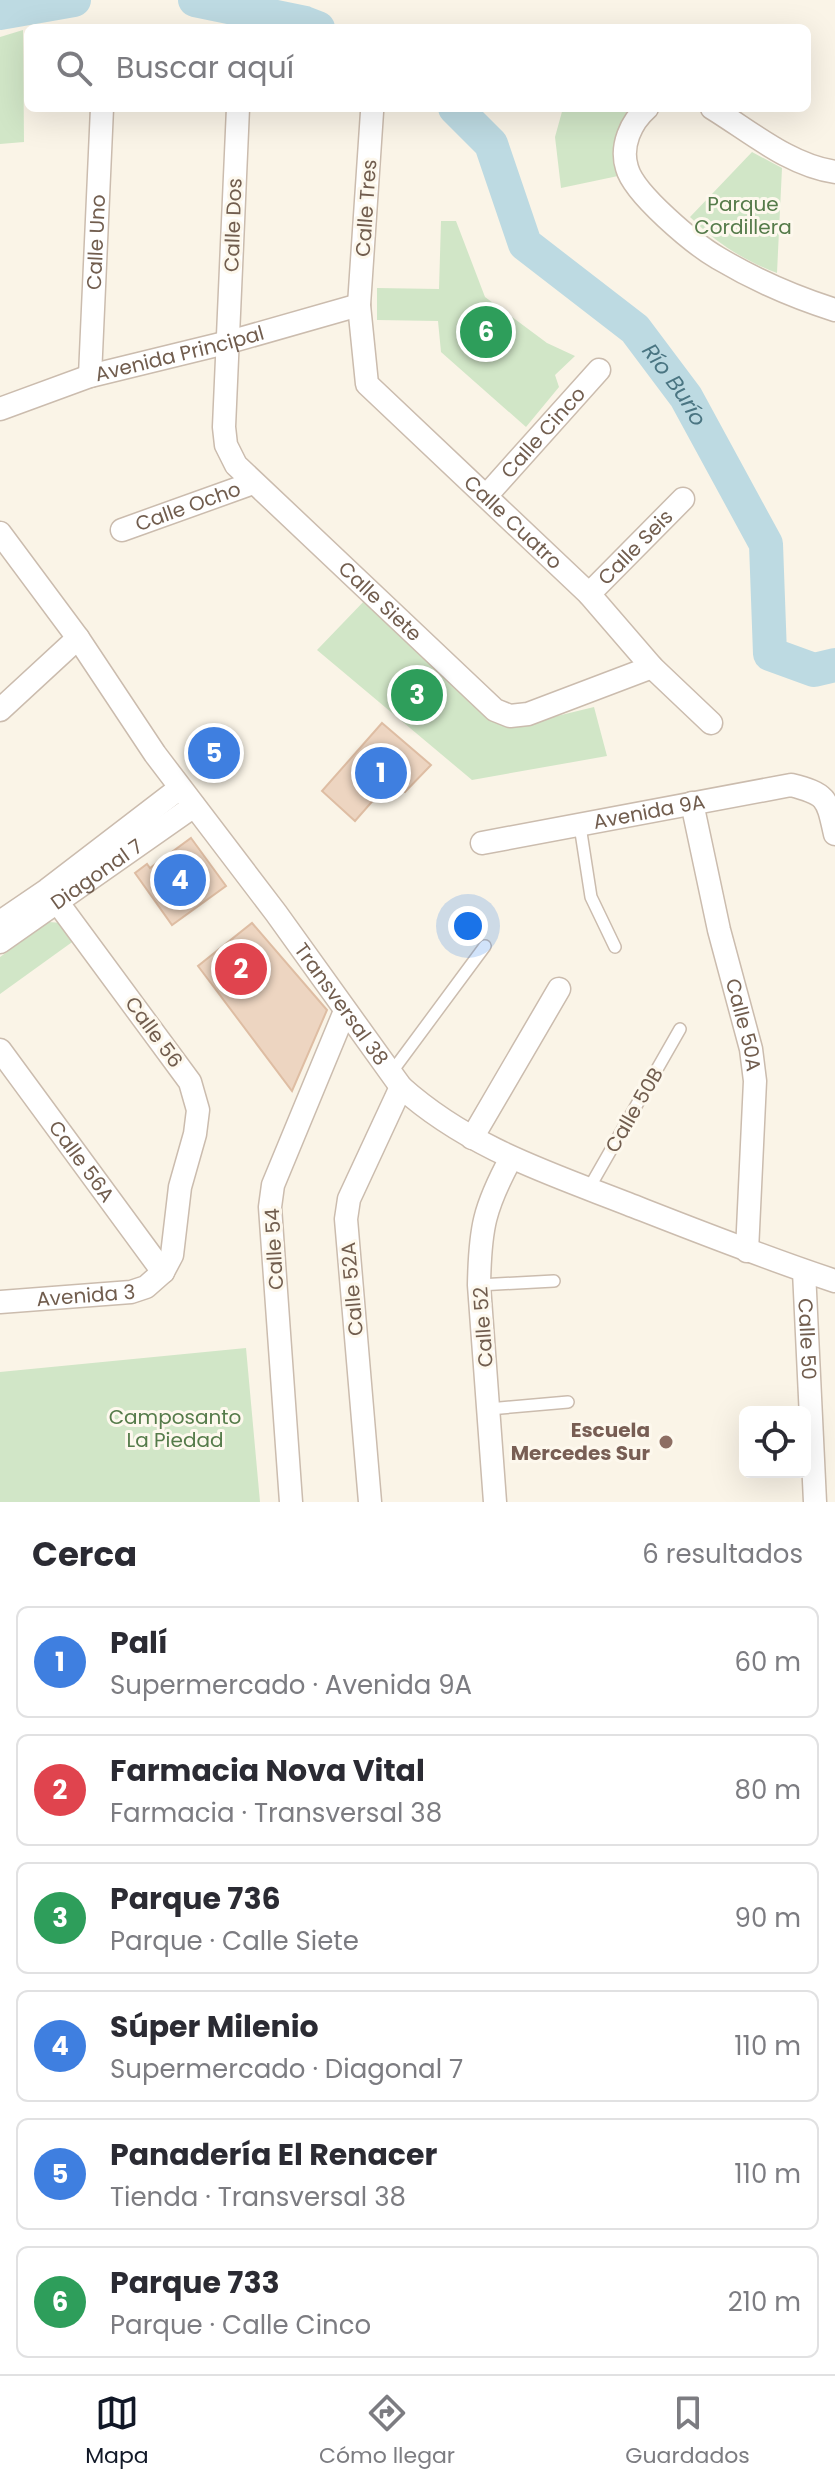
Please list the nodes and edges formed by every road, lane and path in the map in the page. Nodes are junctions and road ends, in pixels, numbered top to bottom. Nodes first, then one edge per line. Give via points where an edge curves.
1 (102, 112) edge
2 (238, 112) edge
3 (372, 112) dead end
4 (644, 112) edge
5 (718, 112) edge
6 (835, 172) edge
7 (359, 305) junction
8 (835, 310) edge
9 (229, 342) junction
10 (599, 370) dead end
11 (90, 376) junction
12 (0, 409) edge
13 (253, 483) junction
14 (487, 495) junction
15 (683, 499) dead end
16 (122, 530) dead end
17 (0, 533) edge
18 (589, 594) junction
19 (78, 638) junction
20 (652, 667) junction
21 (0, 710) edge
22 (711, 723) dead end
23 (187, 797) junction
24 (692, 803) junction
25 (580, 826) junction
26 (835, 834) edge
27 (482, 843) dead end
28 (52, 896) junction
29 (0, 922) edge
30 (0, 942) edge
31 (485, 946) dead end
32 (615, 947) dead end
33 (559, 989) dead end
34 (345, 1011) junction
35 (680, 1029) dead end
36 (0, 1050) edge
37 (396, 1080) junction
38 (472, 1138) junction
39 (511, 1158) junction
40 (588, 1190) junction
41 (747, 1251) junction
42 (804, 1271) junction
43 (163, 1272) junction
44 (0, 1280) edge
45 (554, 1281) dead end
46 (835, 1281) edge
47 (479, 1285) junction
48 (7, 1301) edge
49 (568, 1402) dead end
50 (489, 1409) junction
51 (291, 1502) edge
52 (370, 1502) edge
53 (495, 1502) edge
54 (815, 1502) edge

1 - 11 street, Calle Uno
2 - 9 street, Calle Dos
3 - 7 street, Calle Tres
4 - 8 street via 625,143 626,167 636,186 715,256 798,299
5 - 6 street via 809,167
7 - 9 street, Avenida Principal
7 - 14 street, Calle Cuatro via 367,384
9 - 11 street, Avenida Principal
9 - 13 street, Calle Siete via 226,445
10 - 14 street, Calle Cinco
11 - 12 street, Avenida Principal
13 - 16 street, Calle Ocho
13 - 20 street, Calle Siete via 495,710 510,716 528,714
14 - 18 street, Calle Cuatro
15 - 18 street, Calle Seis
17 - 19 street, Transversal 38
18 - 20 street, Calle Cuatro
19 - 21 street
19 - 23 street, Transversal 38
20 - 22 street, Calle Cuatro
23 - 28 street, Diagonal 7
23 - 34 street, Transversal 38
24 - 25 street, Avenida 9A
24 - 26 street, Avenida 9A via 791,785 818,792 829,808
24 - 41 street, Calle 50A via 755,1081
25 - 27 street, Avenida 9A
25 - 32 lane via 591,897
28 - 29 street, Diagonal 7
28 - 30 street, Diagonal 7
28 - 43 street, Calle 56 via 190,1082 198,1110 195,1134 180,1187 172,1255
31 - 37 lane
33 - 38 street
34 - 37 street, Transversal 38
34 - 51 street, Calle 54 via 273,1185 270,1207
35 - 40 lane, Calle 50B
36 - 43 street, Calle 56A
37 - 38 street, Transversal 38 via 426,1109
37 - 52 street, Calle 52A via 346,1219
38 - 39 street, Transversal 38
39 - 40 street, Transversal 38
39 - 47 street, Calle 52 via 482,1223
40 - 41 street, Transversal 38
41 - 42 street, Transversal 38
42 - 46 street, Transversal 38
42 - 54 street, Calle 50
43 - 48 street, Avenida 3 via 131,1292
44 - 48 street
45 - 47 lane
47 - 50 street, Calle 52
49 - 50 lane
50 - 53 street, Calle 52

